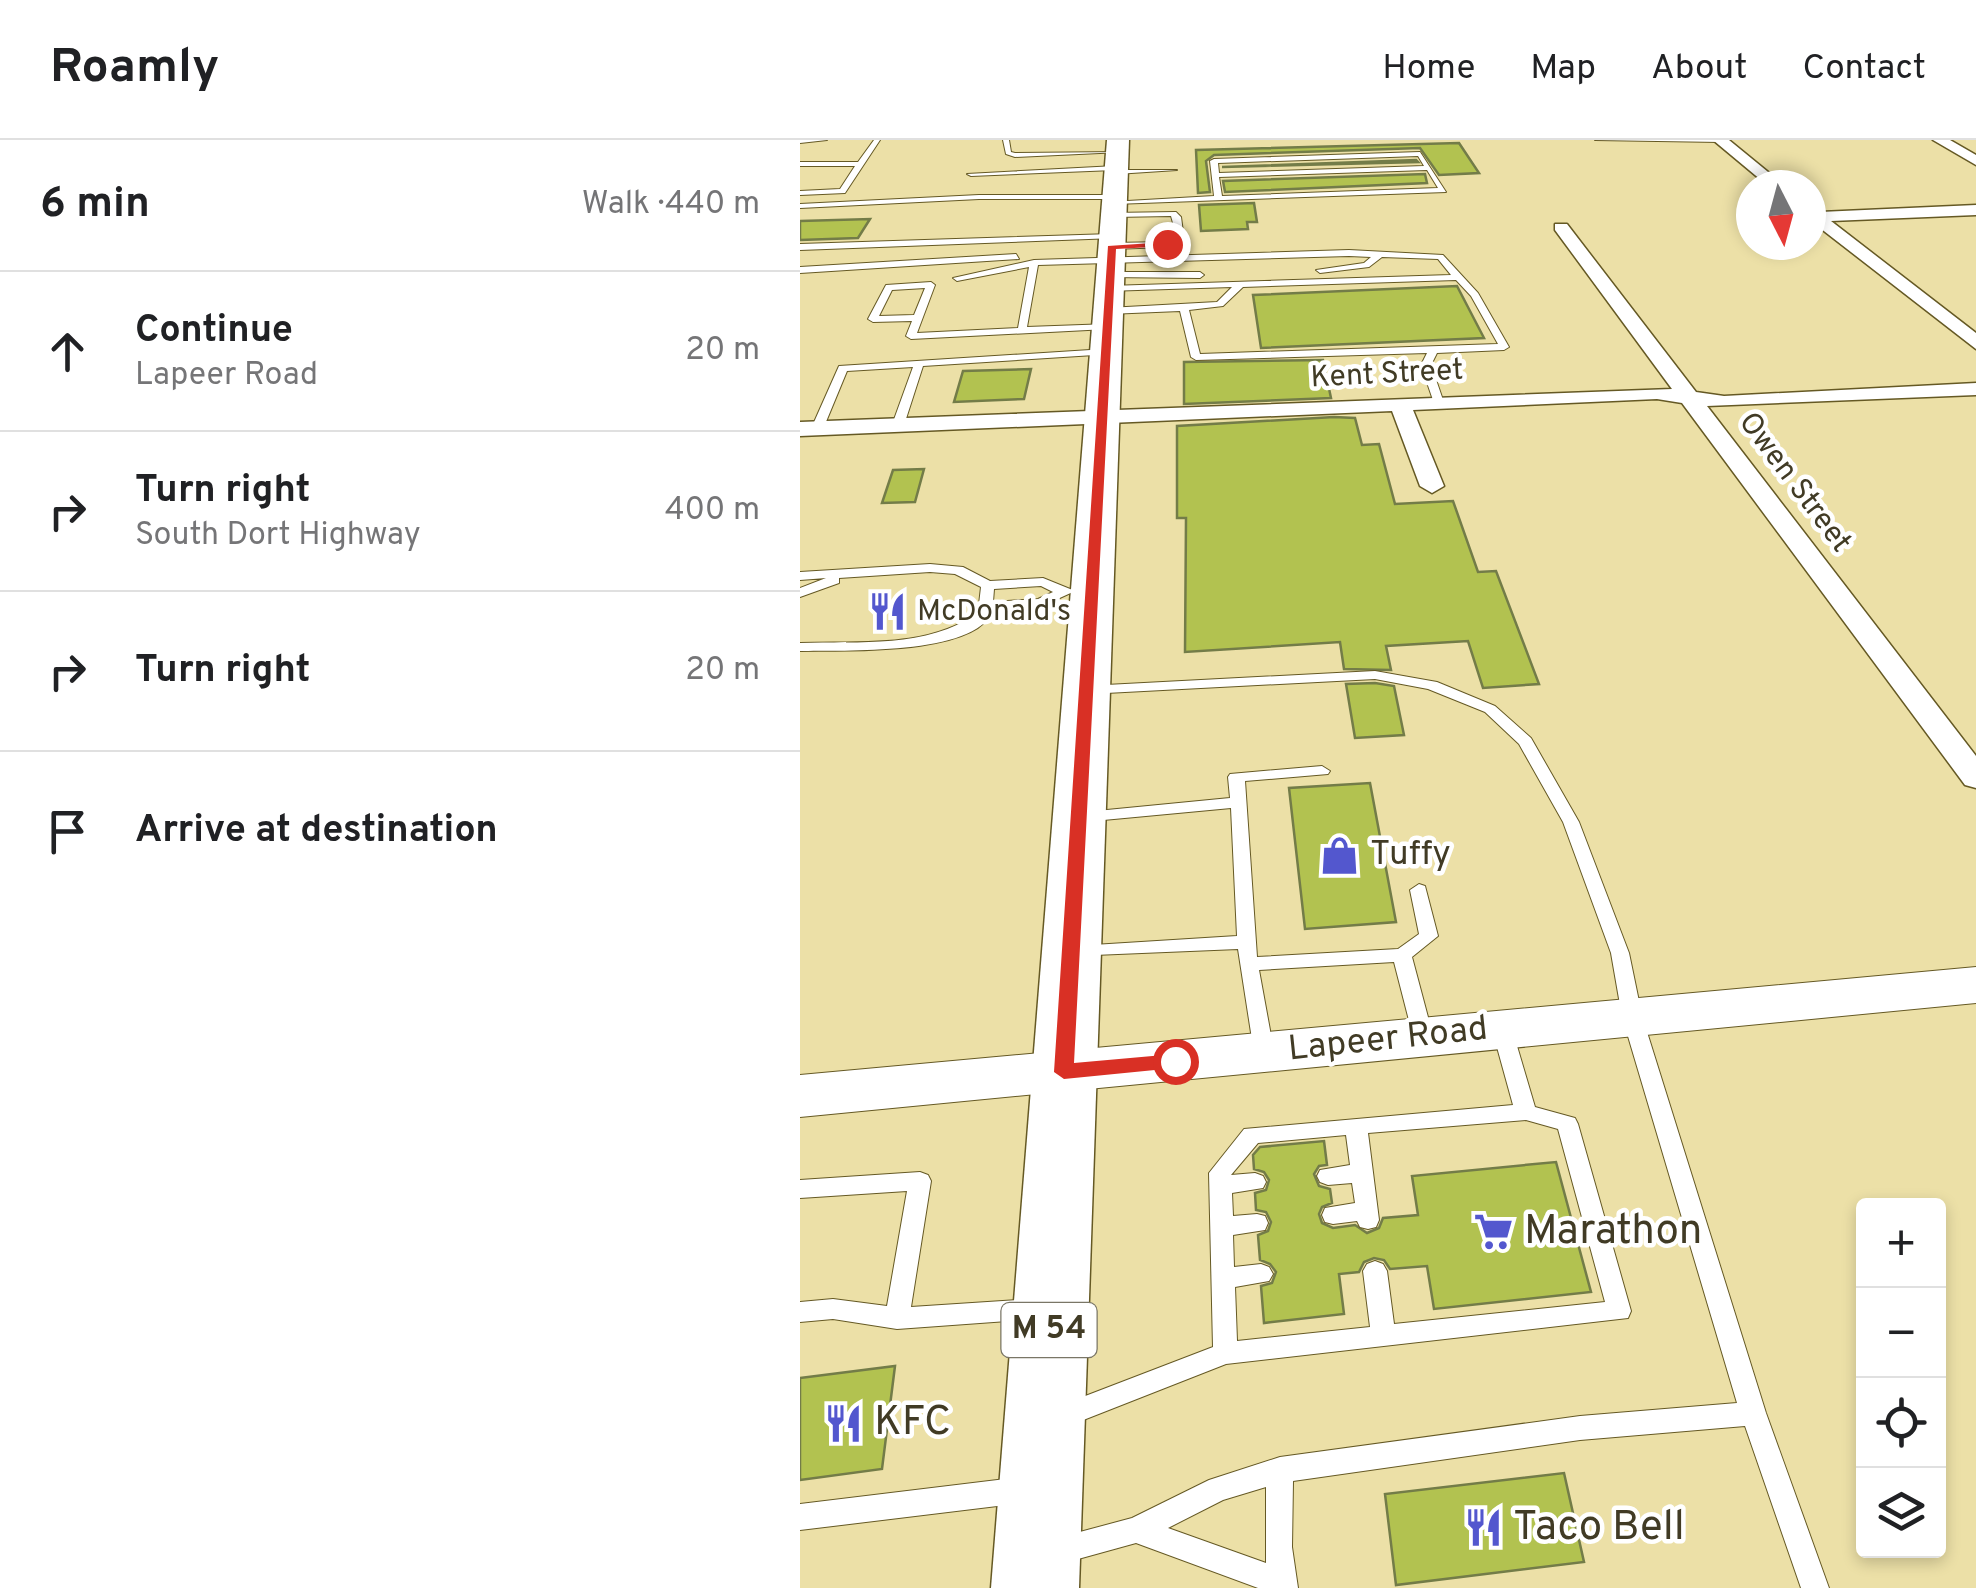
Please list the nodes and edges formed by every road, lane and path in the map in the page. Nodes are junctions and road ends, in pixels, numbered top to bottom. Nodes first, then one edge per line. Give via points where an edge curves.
1 (824, 140) edge
2 (877, 140) edge
3 (1006, 140) edge
4 (1598, 140) edge
5 (1720, 140) edge
6 (1940, 140) edge
7 (800, 141) edge
8 (1976, 161) edge
9 (800, 164) edge
10 (863, 164) junction
11 (1429, 168) junction
12 (1203, 169) dead end
13 (1173, 170) dead end
14 (1757, 170) edge
15 (1216, 172) junction
16 (971, 174) dead end
17 (800, 193) edge
18 (1218, 198) junction
19 (800, 206) edge
20 (1976, 210) edge
21 (1826, 215) edge
22 (1826, 225) edge
23 (1561, 227) dead end
24 (1112, 236) edge
25 (800, 247) edge
26 (1380, 254) junction
27 (1034, 263) junction
28 (800, 270) edge
29 (1458, 277) junction
30 (957, 278) dead end
31 (1241, 284) junction
32 (1184, 308) junction
33 (918, 318) junction
34 (1022, 330) junction
35 (1976, 343) edge
36 (1432, 350) junction
37 (919, 364) junction
38 (1976, 389) edge
39 (1688, 398) junction
40 (1439, 403) junction
41 (1400, 404) junction
42 (1102, 416) junction
43 (898, 425) junction
44 (809, 429) edge
45 (1432, 486) dead end
46 (889, 571) junction
47 (800, 579) edge
48 (827, 581) junction
49 (988, 585) junction
50 (1076, 590) junction
51 (800, 594) edge
52 (987, 607) junction
53 (971, 628) junction
54 (800, 639) edge
55 (800, 648) edge
56 (1086, 690) junction
57 (1322, 772) dead end
58 (1976, 778) edge
59 (1239, 802) junction
60 (1078, 818) junction
61 (1419, 890) dead end
62 (1246, 942) junction
63 (1070, 953) junction
64 (1402, 955) junction
65 (1248, 964) junction
66 (1976, 985) edge
67 (1632, 1016) junction
68 (1502, 1029) junction
69 (1423, 1036) junction
70 (1264, 1052) junction
71 (1064, 1072) junction
72 (800, 1096) edge
73 (1526, 1112) junction
74 (1356, 1126) junction
75 (1362, 1173) junction
76 (1328, 1176) dead end
77 (1255, 1182) dead end
78 (1220, 1185) junction
79 (800, 1189) edge
80 (1333, 1215) dead end
81 (1257, 1223) dead end
82 (1222, 1227) junction
83 (1375, 1271) dead end
84 (1261, 1274) dead end
85 (1222, 1278) junction
86 (1050, 1308) junction
87 (800, 1312) edge
88 (898, 1318) junction
89 (1383, 1335) junction
90 (1225, 1352) junction
91 (1754, 1413) junction
92 (1280, 1470) junction
93 (1040, 1514) edge
94 (800, 1517) edge
95 (1136, 1530) junction
96 (1284, 1586) edge
97 (1814, 1588) edge

1 - 7 lane
2 - 10 lane
3 - 24 lane via 1008,153
4 - 5 lane
5 - 14 street
6 - 8 street
9 - 10 lane
10 - 17 lane via 842,191
11 - 15 lane
11 - 15 lane via 1420,154 1214,161
11 - 18 lane via 1443,190
12 - 15 lane
13 - 24 lane
15 - 18 lane
16 - 24 lane
18 - 24 lane
19 - 24 lane via 979,197
20 - 21 street
22 - 35 street
23 - 39 street, Owen Street
24 - 24 lane via 1167,244 1180,238 1173,214
24 - 25 lane
24 - 26 lane
24 - 26 lane via 1339,269 1366,265
24 - 27 lane
24 - 31 lane
24 - 32 lane
24 - 34 lane
24 - 37 lane
24 - 42 main road, M 54
26 - 29 lane via 1440,256
27 - 28 lane via 1028,257
27 - 30 lane
27 - 34 lane
29 - 31 lane
29 - 36 lane via 1504,346
31 - 32 lane via 1220,304
32 - 36 lane via 1196,357
33 - 33 lane via 931,285 888,287 873,319
33 - 34 lane via 911,336
36 - 40 lane via 1426,366
37 - 43 lane
37 - 44 lane via 843,368
38 - 39 street, Kent Street via 1724,402
39 - 40 street, Kent Street via 1657,393
39 - 58 street, Owen Street
40 - 41 street, Kent Street
41 - 42 street, Kent Street
41 - 45 street
42 - 43 street, Kent Street
42 - 50 main road, M 54
43 - 44 street, Kent Street
46 - 47 lane
46 - 48 lane
46 - 49 lane via 958,570
47 - 48 lane
48 - 51 lane
49 - 50 lane via 1043,582
49 - 52 lane
50 - 52 lane via 1040,603
50 - 56 main road, M 54
52 - 53 lane
53 - 54 lane
53 - 55 lane via 942,640
56 - 60 main road, M 54
56 - 67 lane via 1375,675 1432,685 1490,709 1526,741 1571,822 1620,953
57 - 59 lane via 1236,777
59 - 60 lane
59 - 62 lane
60 - 63 main road, M 54
61 - 64 lane via 1428,936
62 - 63 lane
62 - 65 lane
63 - 71 main road, M 54
64 - 65 lane
64 - 69 lane
65 - 70 lane
66 - 67 main road, Lapeer Road
67 - 68 main road, Lapeer Road
67 - 91 lane
68 - 69 main road, Lapeer Road
68 - 73 lane
69 - 70 main road, Lapeer Road
70 - 71 main road, Lapeer Road
71 - 72 main road, Lapeer Road
71 - 86 main road, M 54
73 - 74 lane
73 - 89 lane via 1567,1124 1620,1311
74 - 75 lane
74 - 78 lane via 1252,1135 1220,1173
75 - 76 lane
75 - 80 lane via 1368,1216
77 - 78 lane
78 - 82 lane
79 - 88 lane via 920,1180
81 - 82 lane
82 - 85 lane
83 - 89 lane
84 - 85 lane
85 - 90 lane
86 - 88 lane
86 - 93 main road, M 54
87 - 88 lane
89 - 90 lane
90 - 93 lane
91 - 92 lane via 1580,1428
91 - 97 lane
92 - 95 lane via 1218,1489
92 - 96 lane
93 - 94 lane
93 - 95 lane
95 - 96 lane

